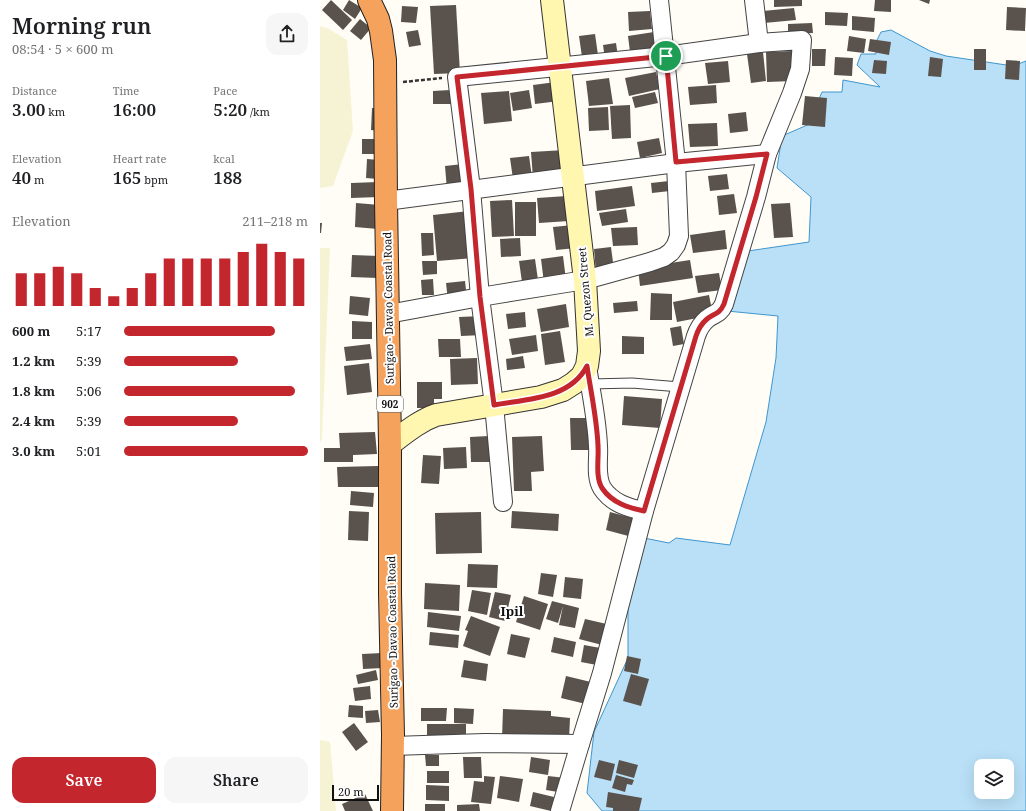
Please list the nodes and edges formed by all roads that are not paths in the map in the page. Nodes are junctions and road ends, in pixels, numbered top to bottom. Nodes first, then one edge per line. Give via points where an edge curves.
1 (369, 0) edge
2 (552, 0) edge
3 (660, 0) edge
4 (754, 0) edge
5 (759, 43) junction
6 (666, 56) junction
7 (559, 66) junction
8 (767, 154) junction
9 (676, 162) junction
10 (572, 176) junction
11 (471, 189) junction
12 (386, 201) junction
13 (585, 280) junction
14 (480, 297) junction
15 (388, 314) junction
16 (588, 375) junction
17 (680, 387) junction
18 (494, 405) junction
19 (390, 444) junction
20 (503, 502) dead end
21 (644, 511) junction
22 (580, 744) junction
23 (393, 746) junction
24 (392, 811) edge
25 (560, 811) edge

1 - 12 highway, Surigao - Davao Coastal Road / 902 via 378,19 384,48
2 - 7 street, M. Quezon Street
3 - 6 street
4 - 5 street
5 - 6 street
5 - 8 street via 802,40 800,69
6 - 7 street
6 - 9 street
7 - 10 street, M. Quezon Street
7 - 11 street via 457,77
8 - 9 street
8 - 17 street via 724,304 717,314 708,318 699,328
9 - 10 street
9 - 13 street via 679,236 671,252 650,262
10 - 11 street
10 - 13 street, M. Quezon Street
11 - 12 street
11 - 14 street
12 - 15 highway, Surigao - Davao Coastal Road / 902
13 - 14 street
13 - 16 street, M. Quezon Street
14 - 15 street
14 - 18 street
15 - 19 highway, Surigao - Davao Coastal Road / 902
16 - 17 lane via 632,383
16 - 18 street via 582,376 563,390 541,397
16 - 21 street via 598,446 599,481 610,497 620,504
17 - 21 street
18 - 19 street via 425,419
18 - 20 street
19 - 23 highway, Surigao - Davao Coastal Road / 902
21 - 22 street via 602,673
22 - 23 street via 485,743
22 - 25 street
23 - 24 highway, Surigao - Davao Coastal Road / 902

